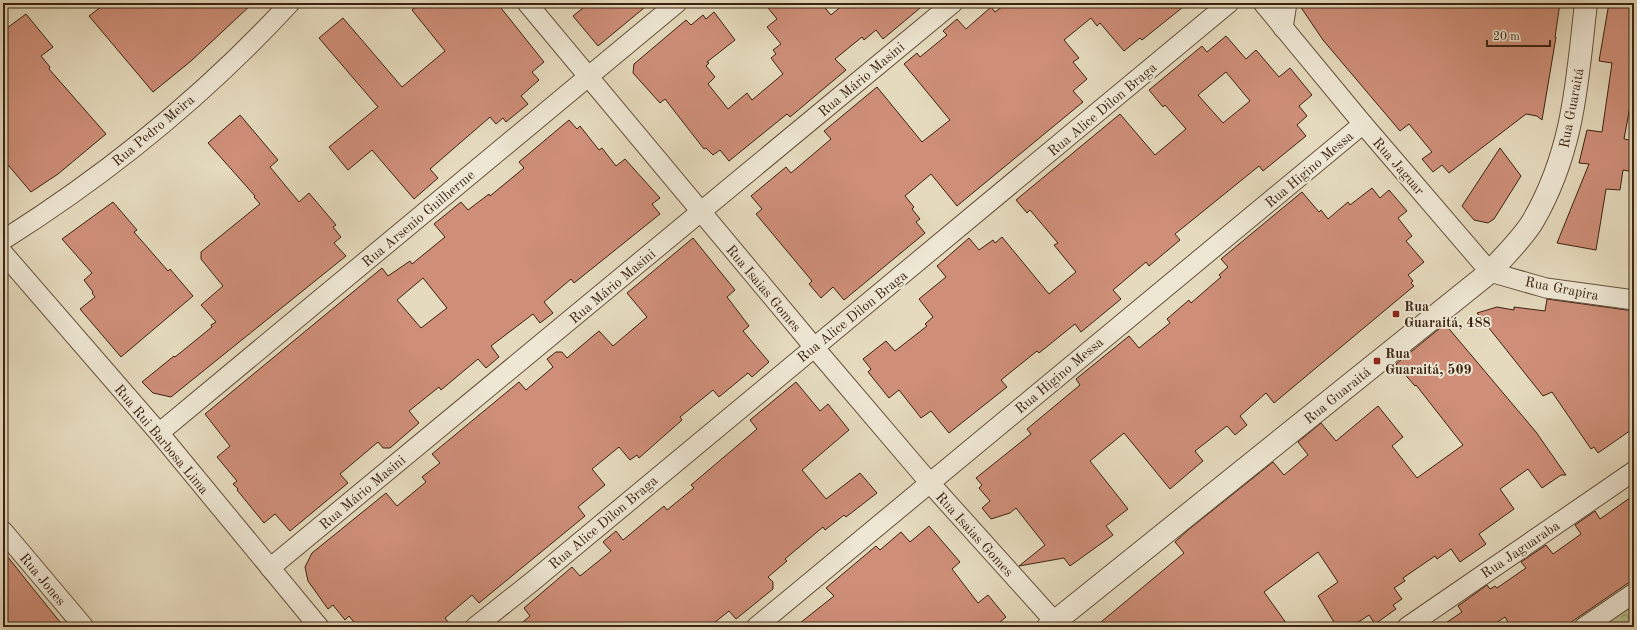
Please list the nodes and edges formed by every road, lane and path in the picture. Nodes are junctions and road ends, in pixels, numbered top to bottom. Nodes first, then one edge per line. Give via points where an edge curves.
1 (290, 3) edge
2 (527, 3) edge
3 (678, 3) edge
4 (953, 3) edge
5 (1229, 3) edge
6 (1263, 3) edge
7 (1287, 3) edge
8 (1586, 3) edge
9 (1283, 28) junction
10 (588, 76) junction
11 (1363, 124) junction
12 (701, 212) junction
13 (3, 240) edge
14 (3, 253) edge
15 (1490, 272) junction
16 (1634, 300) edge
17 (814, 348) junction
18 (159, 433) junction
19 (1634, 471) edge
20 (929, 482) junction
21 (3, 531) edge
22 (270, 568) junction
23 (1634, 593) edge
24 (1051, 624) edge
25 (84, 627) edge
26 (319, 627) edge
27 (475, 627) edge
28 (756, 627) edge
29 (1407, 627) edge
30 (1584, 627) edge

1 - 13 street, Rua Pedro Meira via 223,69 112,166
2 - 10 street, Rua Isaias Gomes
3 - 10 street, Rua Arsenio Guilherme
4 - 12 street, Rua Mário Masini
5 - 17 street, Rua Alice Dilon Braga
6 - 9 street, Rua Jaguar
7 - 9 street
8 - 15 street, Rua Guaraitá via 1575,103 1568,138 1552,183 1533,222
9 - 11 street, Rua Jaguar
10 - 12 street, Rua Isaias Gomes
10 - 18 street, Rua Arsenio Guilherme
11 - 15 street, Rua Jaguar
11 - 20 street, Rua Higino Messa
12 - 17 street, Rua Isaias Gomes
12 - 22 street, Rua Mário Masini
14 - 18 street, Rua Rui Barbosa Lima
15 - 16 street, Rua Grapira via 1546,288
15 - 24 street, Rua Guaraitá
17 - 20 street, Rua Isaias Gomes
17 - 27 street, Rua Alice Dilon Braga
18 - 22 street, Rua Rui Barbosa Lima
19 - 29 street, Rua Jaguaraba
20 - 24 street, Rua Isaias Gomes
20 - 28 street, Rua Higino Messa
21 - 25 street, Rua Jones
22 - 26 street, Rua Rui Barbosa Lima
23 - 30 street

